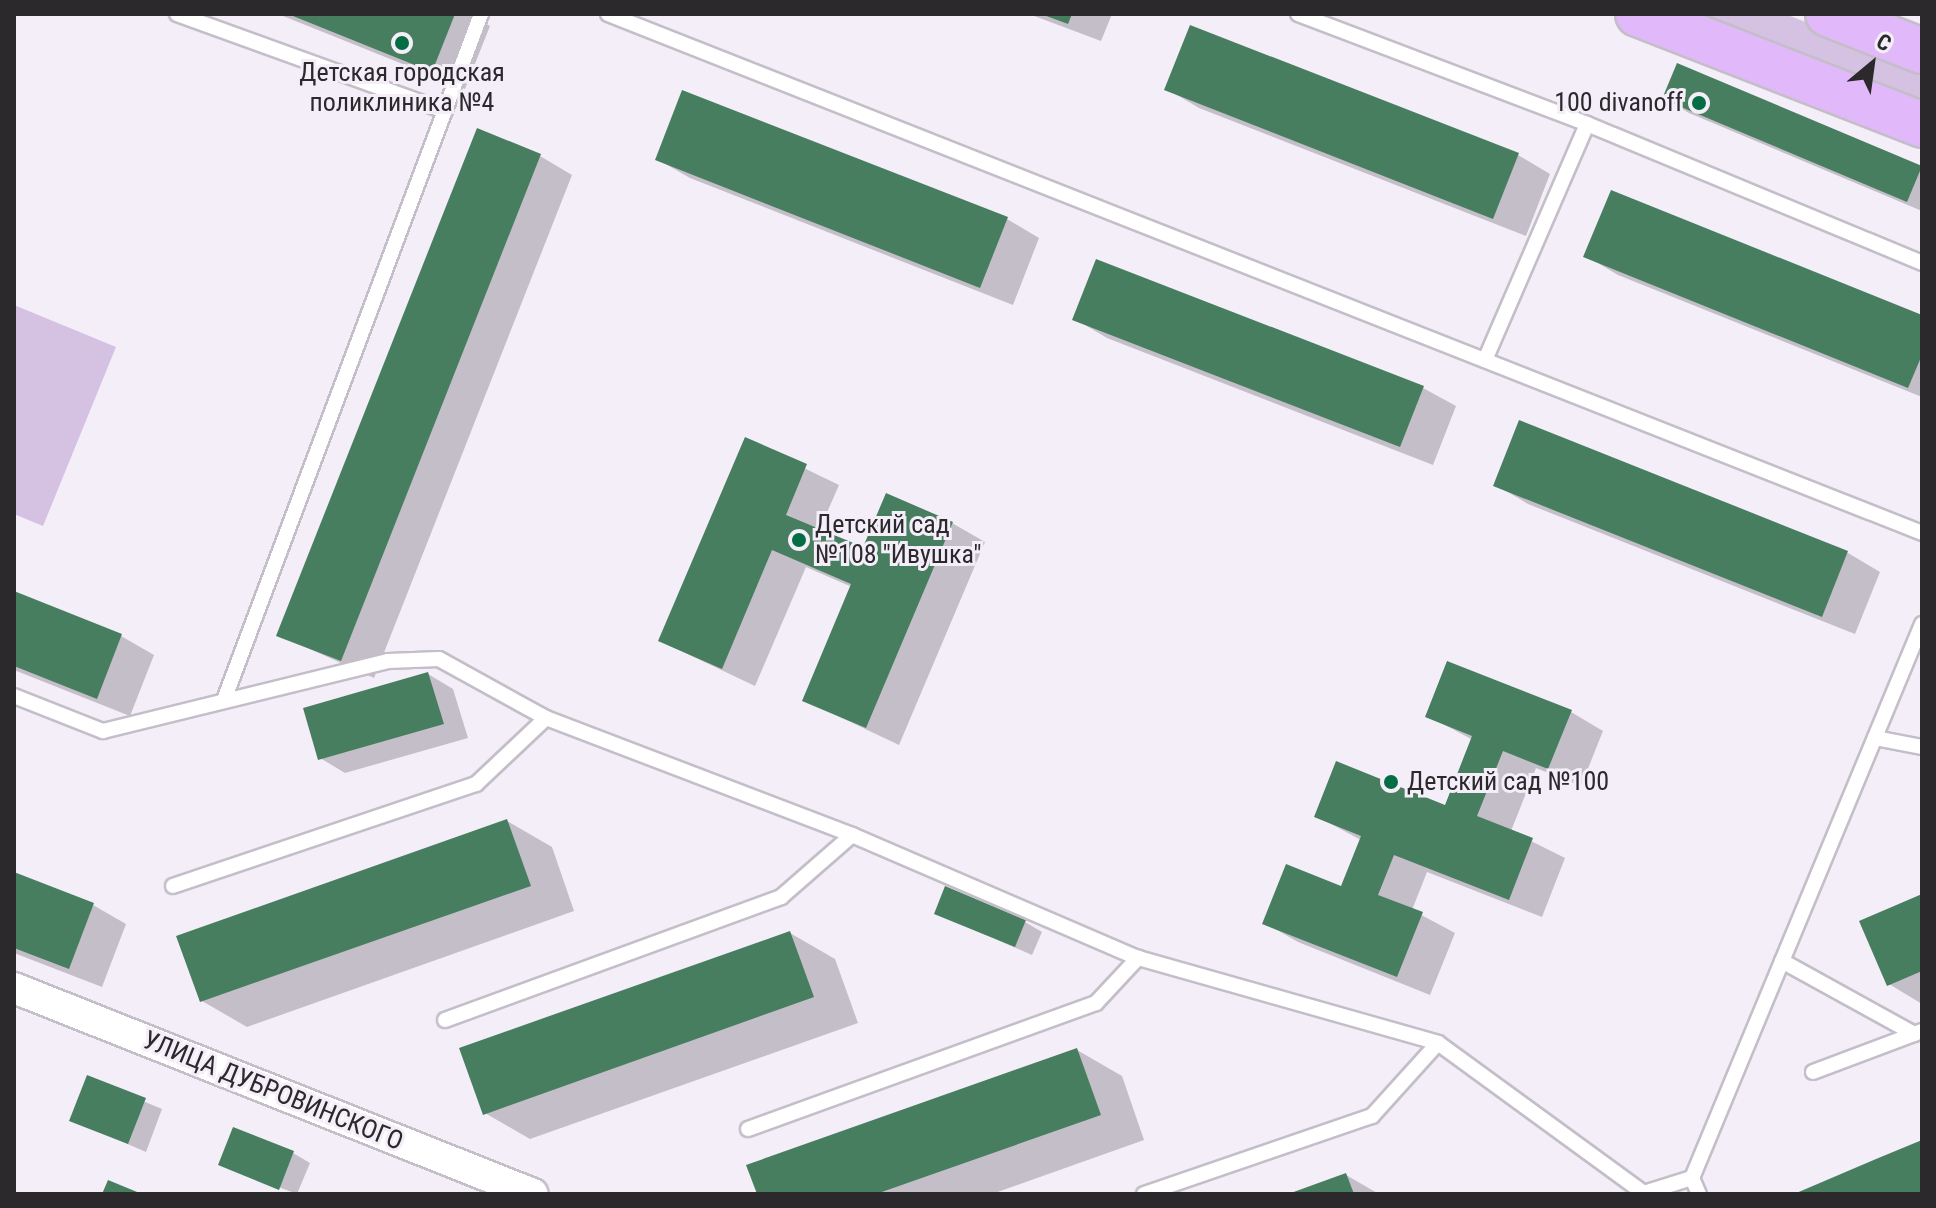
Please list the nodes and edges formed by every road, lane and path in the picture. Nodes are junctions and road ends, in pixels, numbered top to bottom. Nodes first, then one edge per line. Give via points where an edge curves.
1 (177, 14) edge
2 (481, 14) edge
3 (608, 14) edge
4 (1298, 14) edge
5 (1638, 14) edge
6 (1828, 14) edge
7 (1922, 51) edge
8 (445, 111) junction
9 (1587, 124) junction
10 (1922, 125) edge
11 (1922, 263) edge
12 (1485, 360) junction
13 (1922, 533) edge
14 (1922, 624) edge
15 (14, 696) edge
16 (224, 700) junction
17 (546, 718) junction
18 (1875, 738) junction
19 (1922, 747) edge
20 (852, 835) junction
21 (173, 886) dead end
22 (1138, 958) junction
23 (1782, 961) junction
24 (14, 988) edge
25 (445, 1020) dead end
26 (1918, 1032) edge
27 (1438, 1043) junction
28 (1813, 1072) dead end
29 (748, 1129) dead end
30 (1692, 1178) junction
31 (533, 1194) edge
32 (1144, 1194) edge
33 (1699, 1194) edge

1 - 8 lane
2 - 8 lane
3 - 12 lane
4 - 9 lane
5 - 10 main road
6 - 7 main road
8 - 16 lane
9 - 11 lane
9 - 12 lane
12 - 13 lane
14 - 18 lane
15 - 16 lane via 103,731
16 - 17 lane via 388,661 439,659
17 - 20 lane
17 - 21 lane via 476,784
18 - 19 lane
18 - 23 lane
20 - 22 lane
20 - 25 lane via 781,897
22 - 27 lane
22 - 29 lane via 1096,1003
23 - 26 lane
23 - 30 lane
24 - 31 street, УЛИЦА ДУБРОВИНСКОГО
26 - 28 lane
27 - 30 lane via 1644,1193
27 - 32 lane via 1372,1116
30 - 33 lane

